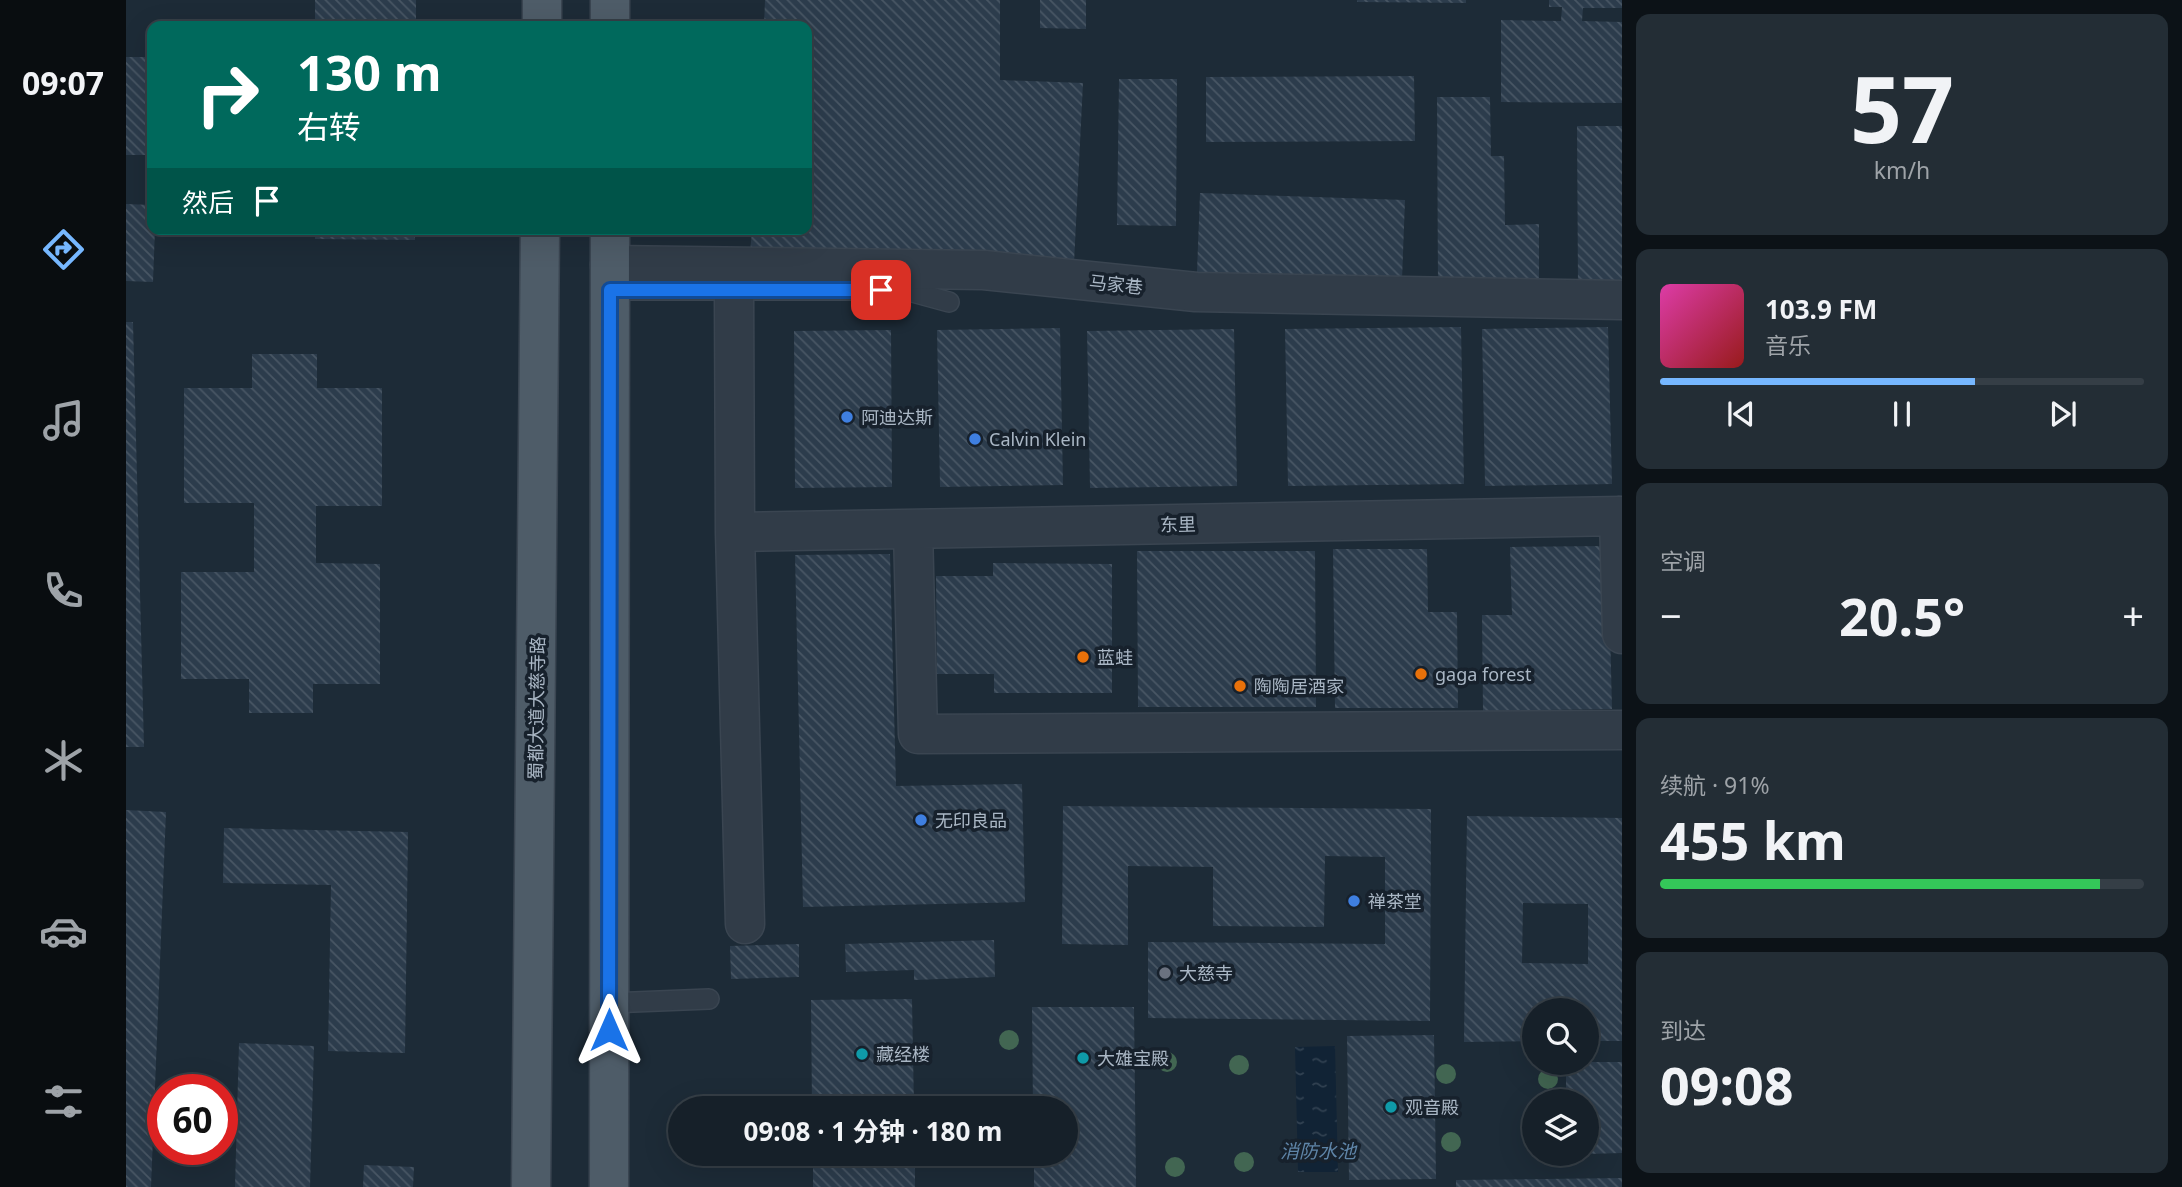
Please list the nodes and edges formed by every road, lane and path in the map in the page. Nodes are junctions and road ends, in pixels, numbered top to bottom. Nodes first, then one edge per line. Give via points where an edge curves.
1 (542, 0) edge
2 (610, 0) edge
3 (542, 21) edge
4 (610, 21) edge
5 (540, 235) edge
6 (610, 261) edge
7 (734, 290) junction
8 (1622, 300) edge
9 (949, 302) dead end
10 (1621, 516) edge
11 (913, 528) junction
12 (735, 532) junction
13 (1622, 634) edge
14 (1622, 730) edge
15 (745, 925) dead end
16 (709, 999) dead end
17 (609, 1003) junction
18 (531, 1187) edge
19 (609, 1187) edge

1 - 3 main road
2 - 4 main road
5 - 18 main road, 蜀都大道大慈寺路
6 - 7 lane
6 - 8 street, 马家巷 via 984,270 1196,292
6 - 17 main road
7 - 9 lane via 905,290
7 - 12 street
10 - 11 street, 东里
10 - 13 street
11 - 12 street, 东里
11 - 14 street via 918,734
12 - 15 street
16 - 17 lane
17 - 19 main road

